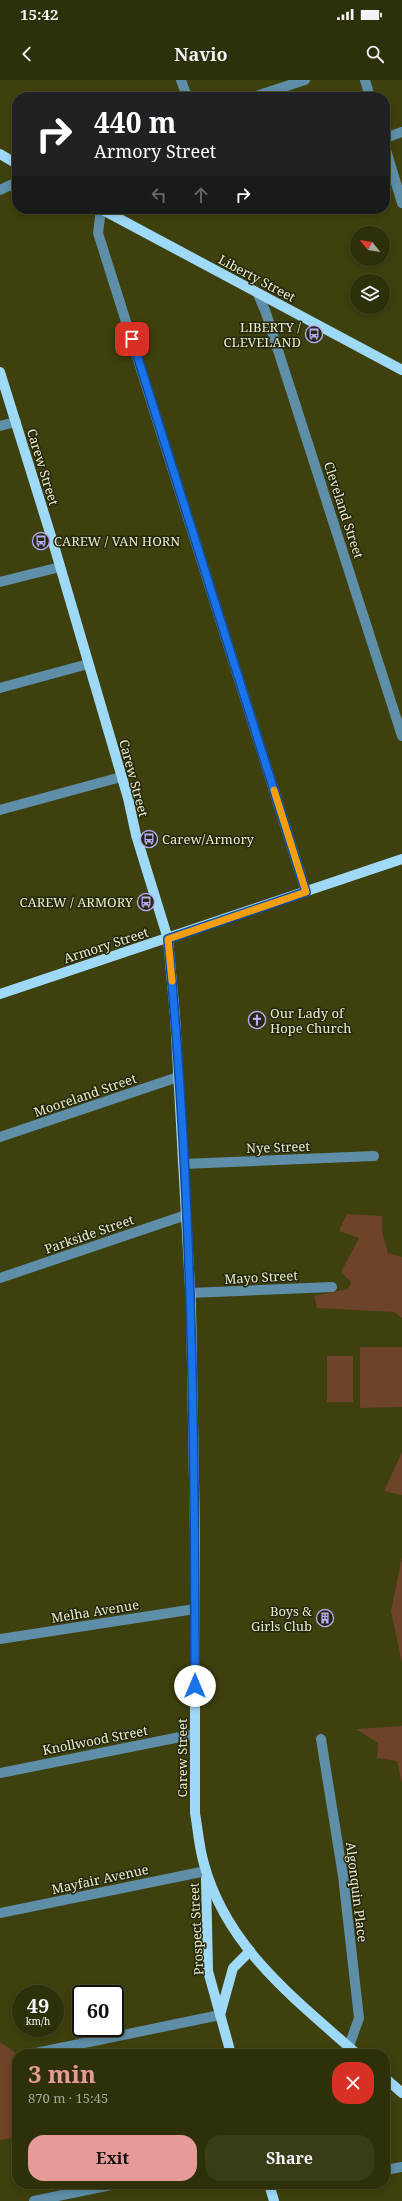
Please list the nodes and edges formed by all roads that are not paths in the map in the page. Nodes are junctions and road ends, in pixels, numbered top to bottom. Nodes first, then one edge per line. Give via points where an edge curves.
1 (181, 80) edge
2 (305, 80) edge
3 (365, 80) edge
4 (185, 92) edge
5 (268, 92) edge
6 (369, 92) edge
7 (402, 132) edge
8 (390, 136) edge
9 (0, 154) edge
10 (12, 161) edge
11 (390, 163) edge
12 (12, 184) edge
13 (0, 190) edge
14 (402, 203) edge
15 (100, 214) edge
16 (110, 214) edge
17 (258, 294) junction
18 (402, 370) edge
19 (0, 372) edge
20 (16, 422) junction
21 (0, 426) edge
22 (60, 567) junction
23 (0, 582) edge
24 (88, 664) junction
25 (0, 688) edge
26 (402, 736) edge
27 (121, 776) junction
28 (0, 810) edge
29 (402, 859) edge
30 (306, 892) junction
31 (168, 939) junction
32 (0, 994) edge
33 (178, 1077) junction
34 (0, 1137) edge
35 (374, 1156) dead end
36 (183, 1164) junction
37 (186, 1215) junction
38 (0, 1278) edge
39 (332, 1286) dead end
40 (190, 1293) junction
41 (195, 1609) junction
42 (0, 1639) edge
43 (195, 1734) junction
44 (322, 1739) dead end
45 (0, 1773) edge
46 (206, 1871) junction
47 (0, 1912) edge
48 (250, 1951) junction
49 (220, 2015) junction
50 (349, 2046) junction
51 (54, 2049) edge
52 (230, 2049) edge
53 (352, 2049) edge
54 (390, 2082) edge
55 (402, 2093) edge
56 (402, 2167) edge
57 (390, 2169) edge
58 (92, 2189) edge
59 (270, 2189) edge
60 (34, 2201) edge
61 (274, 2201) edge

1 - 4 street
2 - 5 street
3 - 6 street
7 - 8 street
9 - 10 main road
11 - 14 street
12 - 13 street
15 - 30 street via 98,233
16 - 17 main road, Liberty Street
17 - 18 main road, Liberty Street
17 - 26 street, Cleveland Street via 314,458
19 - 20 main road, Carew Street
20 - 21 street
20 - 22 main road, Carew Street
22 - 23 street
22 - 24 main road, Carew Street
24 - 25 street
24 - 27 main road, Carew Street
27 - 28 street
27 - 31 main road, Carew Street
29 - 30 main road, Armory Street
30 - 31 main road, Armory Street
31 - 32 main road, Armory Street
31 - 33 main road, Carew Street
33 - 34 street, Mooreland Street
33 - 36 main road, Carew Street
35 - 36 street, Nye Street
36 - 37 main road, Carew Street
37 - 38 street, Parkside Street
37 - 40 main road, Carew Street
39 - 40 street, Mayo Street
40 - 41 main road, Carew Street
41 - 42 street, Melha Avenue
41 - 43 main road, Carew Street
43 - 45 street, Knollwood Street
43 - 46 main road, Carew Street via 196,1813
44 - 50 street, Algonquin Place via 343,1876 359,2018
46 - 47 street, Mayfair Avenue
46 - 48 main road, Carew Street via 228,1921
46 - 49 main road, Prospect Street via 208,1971
48 - 49 main road via 234,1968
48 - 50 main road, Carew Street via 275,1982
49 - 51 street
49 - 52 main road, Prospect Street
50 - 53 main road, Carew Street
54 - 55 main road
56 - 57 street
58 - 60 street
59 - 61 main road

